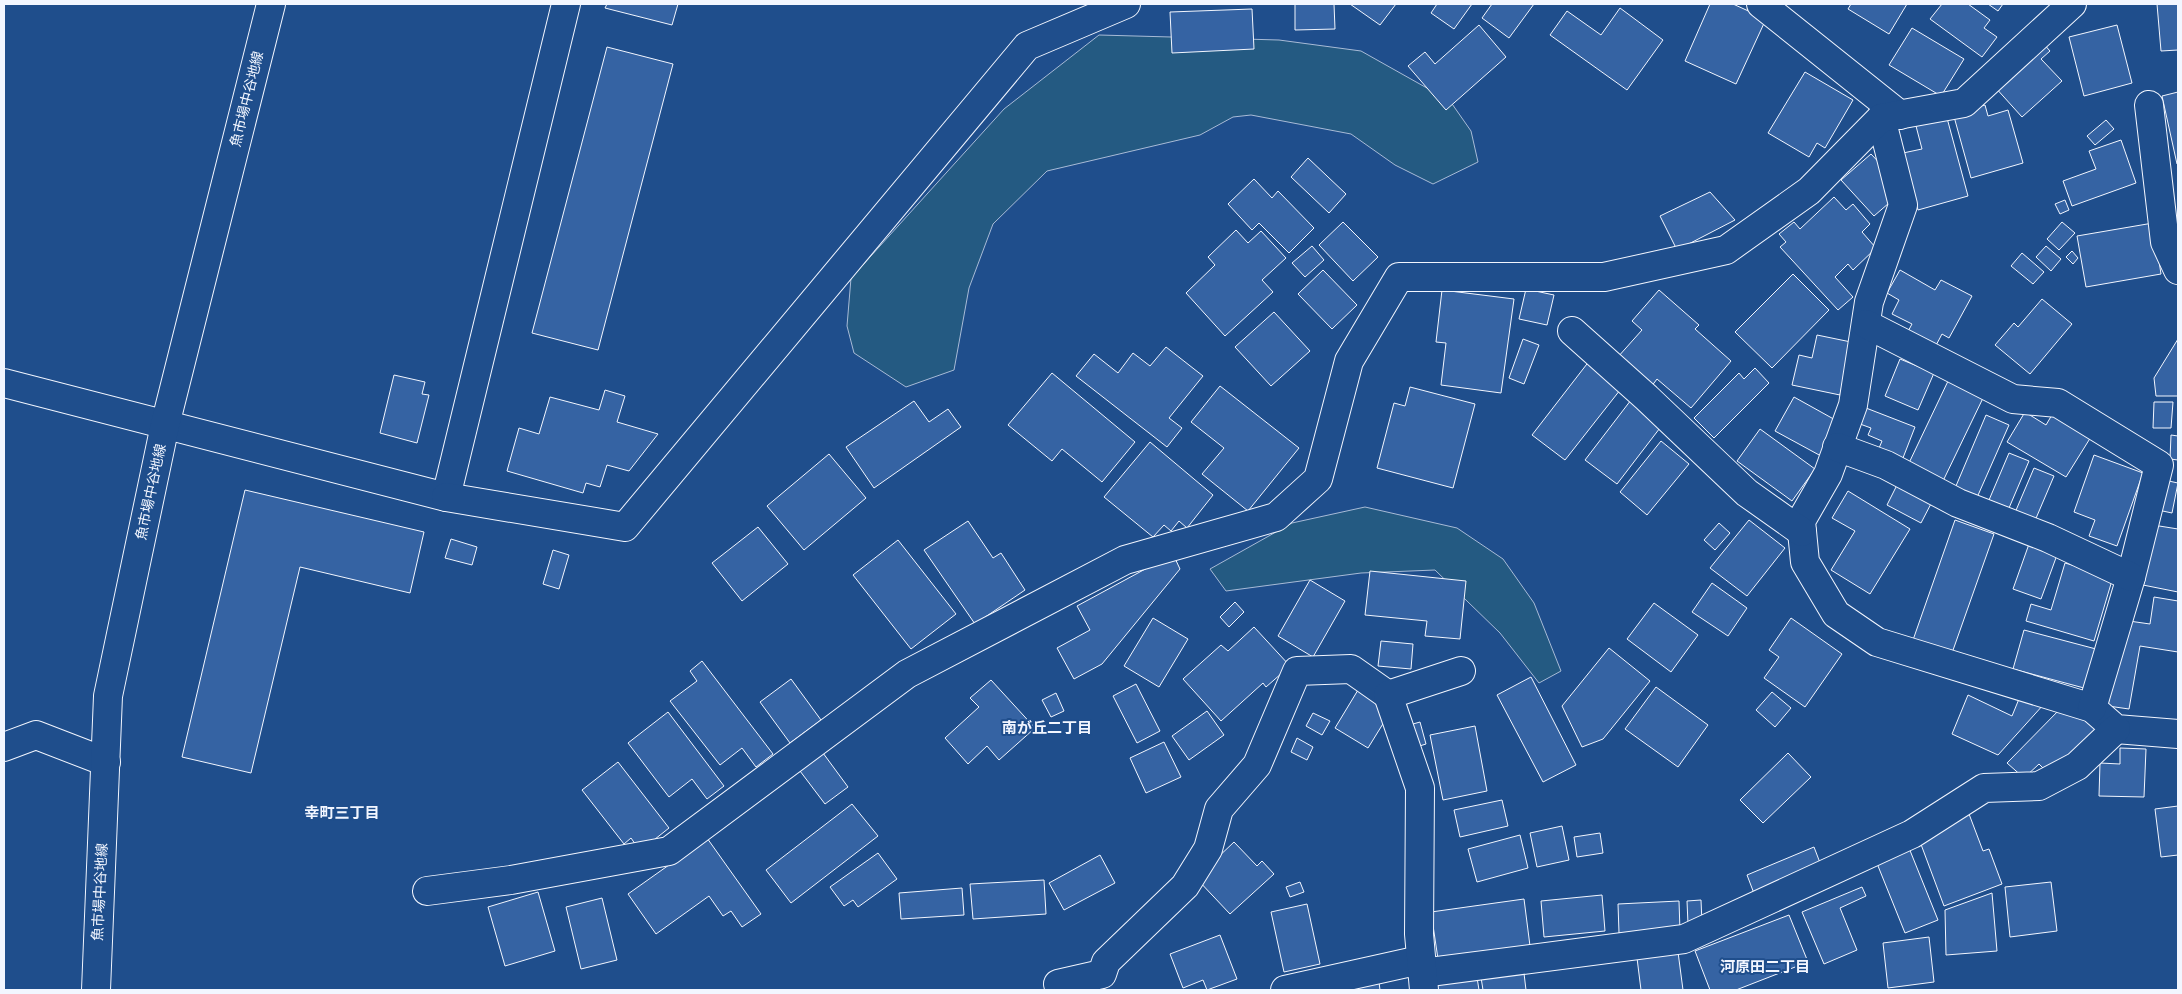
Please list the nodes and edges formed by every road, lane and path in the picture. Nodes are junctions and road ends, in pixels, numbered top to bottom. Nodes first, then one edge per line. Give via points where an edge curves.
1 (271, 4) edge
2 (566, 4) edge
3 (1126, 4) edge
4 (1761, 4) edge
5 (2072, 4) edge
6 (2148, 105) dead end
7 (1891, 117) junction
8 (2178, 270) edge
9 (1866, 324) junction
10 (1572, 330) dead end
11 (4, 383) edge
12 (165, 424) junction
13 (1837, 447) junction
14 (446, 497) junction
15 (1802, 532) junction
16 (2130, 577) junction
17 (1461, 671) dead end
18 (1388, 695) junction
19 (2092, 708) junction
20 (2116, 729) junction
21 (2178, 734) edge
22 (4, 747) edge
23 (106, 762) junction
24 (427, 891) dead end
25 (1422, 974) edge
26 (96, 990) edge
27 (1060, 990) edge
28 (1285, 990) edge

1 - 12 street, 魚市場中谷地線
2 - 14 street
3 - 14 street via 1027,46 625,527
4 - 7 street
5 - 7 street via 1964,103
6 - 8 street via 2165,242
7 - 9 street via 1903,205 1870,302
7 - 24 street via 1809,191 1726,250 1604,277 1399,277 1349,361 1318,479 1276,517 1125,560 907,674 669,852 511,880
9 - 13 street via 1853,405
9 - 16 street via 2013,399 2058,404 2159,465
10 - 15 street via 1747,493
11 - 12 street
12 - 14 street
12 - 23 street, 魚市場中谷地線 via 108,696
13 - 15 street via 1828,474 1801,521
13 - 16 street via 1886,465 1958,503 2048,538
15 - 19 street via 1805,562 1836,614 1877,642
16 - 19 street
17 - 18 street
18 - 25 street via 1420,788
18 - 27 street via 1350,668 1297,671 1257,765 1218,809 1208,849 1185,886 1106,962 1102,974 1058,984
19 - 20 street
20 - 21 street
20 - 25 street via 2077,766 2039,786 1984,788 1912,834 1684,939
22 - 23 street via 36,735
23 - 26 street, 魚市場中谷地線
25 - 28 street

